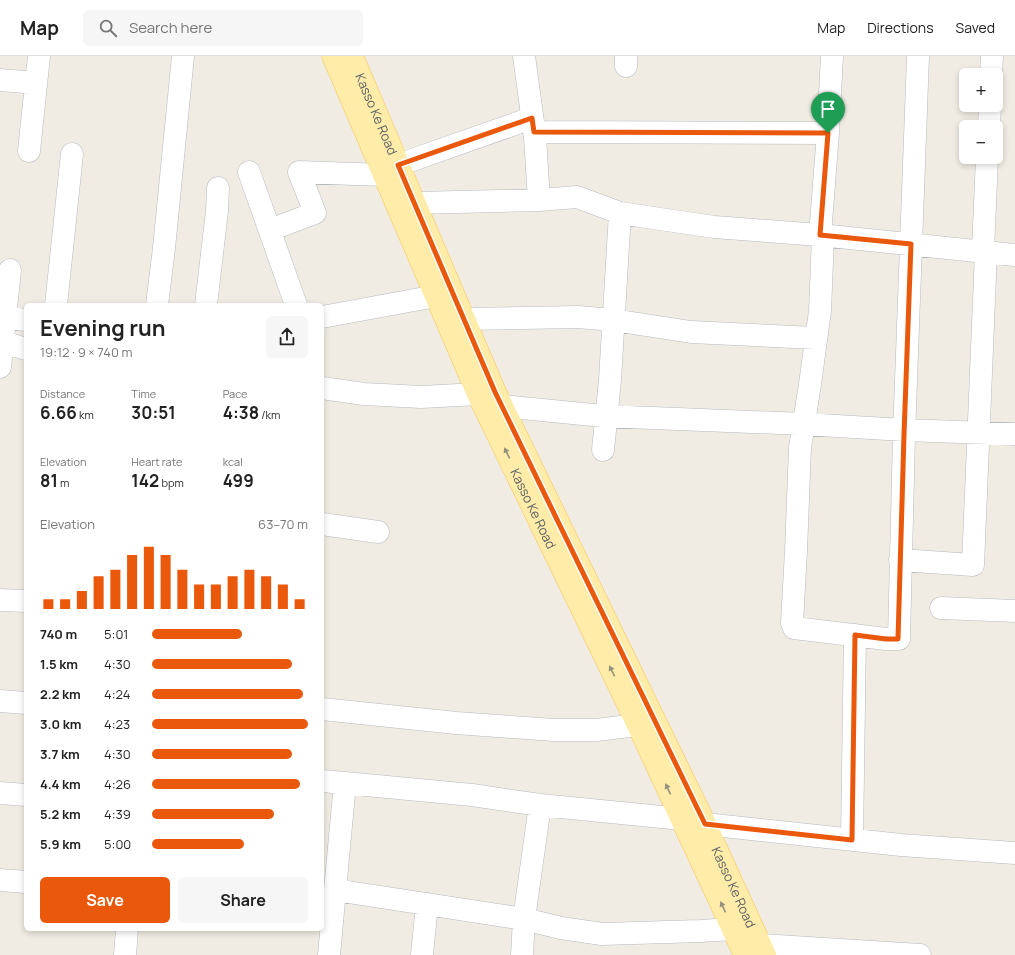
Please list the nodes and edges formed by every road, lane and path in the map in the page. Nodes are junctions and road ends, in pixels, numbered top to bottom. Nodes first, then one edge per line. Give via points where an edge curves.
1 (39, 56) edge
2 (183, 56) edge
3 (333, 56) edge
4 (352, 56) edge
5 (524, 56) edge
6 (832, 56) edge
7 (918, 56) edge
8 (992, 56) edge
9 (991, 68) edge
10 (0, 80) edge
11 (36, 84) junction
12 (533, 125) junction
13 (828, 133) junction
14 (29, 150) dead end
15 (72, 154) dead end
16 (988, 164) edge
17 (391, 170) junction
18 (249, 172) dead end
19 (218, 188) dead end
20 (539, 200) junction
21 (415, 203) junction
22 (620, 213) junction
23 (270, 230) junction
24 (821, 236) junction
25 (911, 244) junction
26 (985, 252) junction
27 (1015, 255) edge
28 (10, 270) dead end
29 (436, 296) junction
30 (56, 303) edge
31 (157, 303) edge
32 (206, 303) edge
33 (295, 303) edge
34 (324, 317) edge
35 (10, 318) edge
36 (464, 319) junction
37 (613, 320) junction
38 (816, 338) junction
39 (1, 342) edge
40 (24, 348) edge
41 (0, 366) edge
42 (324, 388) edge
43 (478, 394) junction
44 (502, 406) junction
45 (607, 416) junction
46 (804, 424) junction
47 (904, 430) junction
48 (979, 432) junction
49 (1015, 434) edge
50 (603, 450) dead end
51 (324, 524) edge
52 (378, 532) dead end
53 (900, 560) junction
54 (0, 600) edge
55 (24, 601) edge
56 (941, 608) dead end
57 (1015, 611) edge
58 (855, 635) junction
59 (0, 701) edge
60 (24, 703) edge
61 (324, 709) edge
62 (638, 725) junction
63 (324, 780) edge
64 (345, 783) junction
65 (0, 793) edge
66 (24, 795) edge
67 (540, 805) junction
68 (682, 818) junction
69 (705, 824) junction
70 (852, 840) junction
71 (1015, 853) edge
72 (0, 880) edge
73 (24, 882) edge
74 (331, 882) edge
75 (427, 904) junction
76 (524, 919) junction
77 (733, 929) junction
78 (128, 931) edge
79 (757, 952) edge
80 (124, 955) edge
81 (329, 955) edge
82 (422, 955) edge
83 (522, 955) edge
84 (920, 955) edge

1 - 11 street
2 - 31 street
3 - 17 main road, Kasso Ke Road
4 - 17 main road, Kasso Ke Road
5 - 12 street
6 - 13 street
7 - 25 street
8 - 9 street
10 - 11 street
11 - 14 street
12 - 13 street
12 - 17 street
12 - 20 street
13 - 24 street
15 - 30 street
16 - 26 street
17 - 21 main road, Kasso Ke Road
17 - 23 street via 299,172 315,213
17 - 29 main road, Kasso Ke Road
18 - 23 street
19 - 32 street
20 - 21 street
20 - 22 street via 577,197
21 - 36 main road, Kasso Ke Road
22 - 24 street via 714,227
22 - 37 street
23 - 33 street
24 - 25 street
24 - 38 street via 820,311
25 - 26 street
25 - 47 street
26 - 27 street
26 - 48 street
28 - 35 street
29 - 34 street
29 - 43 main road, Kasso Ke Road
35 - 39 street
36 - 37 street via 578,317
36 - 44 main road, Kasso Ke Road
37 - 38 street via 691,332
37 - 45 street
38 - 46 street
39 - 40 street
39 - 41 street
42 - 43 street via 420,398
62 -> 43 main road, Kasso Ke Road
44 - 45 street
44 - 69 main road, Kasso Ke Road
45 - 46 street
45 - 50 street
46 - 47 street
46 - 58 street via 800,448 792,623 794,628
47 - 48 street
47 - 53 street
48 - 49 street
48 - 53 street via 973,565
51 - 52 street
53 - 58 street via 898,639
54 - 55 street
56 - 57 street
58 - 70 street
59 - 60 street
61 - 62 street via 554,730 596,730
68 -> 62 main road, Kasso Ke Road
63 - 64 street
64 - 67 street via 472,795
64 - 74 street
65 - 66 street
67 - 68 street
67 - 76 street
77 -> 68 main road, Kasso Ke Road
69 - 70 street
69 - 79 main road, Kasso Ke Road
70 - 71 street
72 - 73 street
74 - 75 street
74 - 81 street
75 - 76 street
75 - 82 street
76 - 77 street via 602,934
76 - 83 street
77 - 79 main road, Kasso Ke Road
78 - 80 street
79 - 84 street

